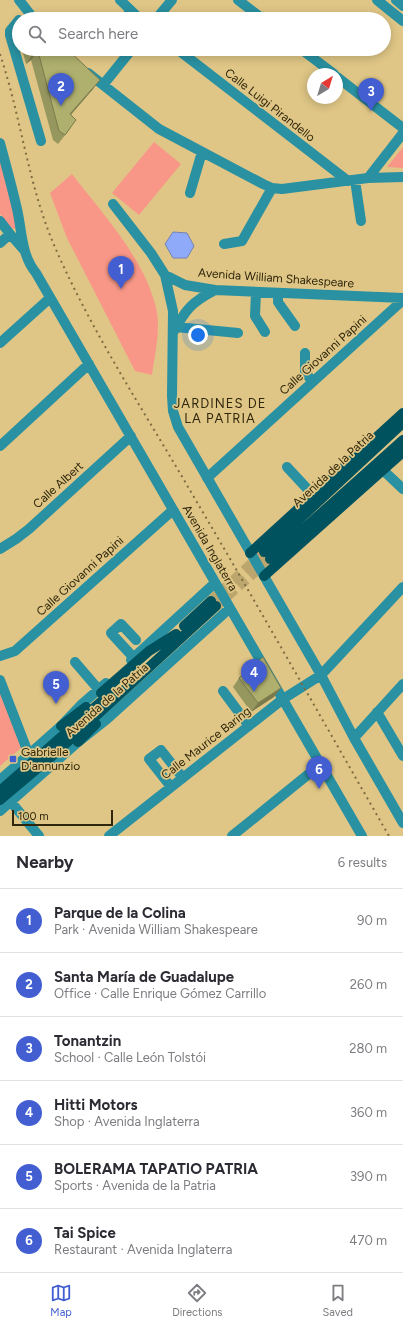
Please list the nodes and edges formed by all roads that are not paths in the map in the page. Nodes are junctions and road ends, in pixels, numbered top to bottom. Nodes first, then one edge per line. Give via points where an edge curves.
1 (19, 0) edge
2 (120, 0) edge
3 (172, 0) edge
4 (238, 0) edge
5 (377, 0) edge
6 (396, 0) edge
7 (403, 6) edge
8 (27, 10) edge
9 (131, 11) edge
10 (162, 12) edge
11 (254, 12) edge
12 (403, 20) edge
13 (12, 28) edge
14 (12, 42) edge
15 (16, 56) edge
16 (126, 56) edge
17 (186, 56) edge
18 (310, 56) edge
19 (82, 68) edge
20 (326, 68) edge
21 (343, 82) edge
22 (103, 85) junction
23 (403, 128) edge
24 (403, 133) edge
25 (41, 140) dead end
26 (0, 143) edge
27 (202, 152) junction
28 (403, 177) edge
29 (368, 178) junction
30 (352, 180) junction
31 (272, 188) junction
32 (190, 193) dead end
33 (113, 204) dead end
34 (18, 211) junction
35 (361, 220) dead end
36 (0, 221) edge
37 (10, 234) junction
38 (0, 243) edge
39 (224, 244) dead end
40 (26, 252) junction
41 (36, 272) junction
42 (165, 275) junction
43 (198, 286) junction
44 (215, 290) junction
45 (256, 292) junction
46 (278, 293) junction
47 (201, 297) junction
48 (50, 298) junction
49 (403, 299) edge
50 (295, 326) dead end
51 (174, 330) junction
52 (265, 332) dead end
53 (238, 333) dead end
54 (0, 343) edge
55 (305, 354) dead end
56 (89, 364) junction
57 (312, 382) junction
58 (403, 413) edge
59 (403, 423) edge
60 (131, 436) junction
61 (403, 440) edge
62 (0, 446) edge
63 (403, 452) edge
64 (287, 468) dead end
65 (383, 470) junction
66 (207, 478) junction
67 (403, 489) edge
68 (313, 495) junction
69 (173, 510) junction
70 (0, 549) edge
71 (250, 553) junction
72 (264, 576) junction
73 (215, 583) junction
74 (403, 587) edge
75 (214, 604) tunnel mouth
76 (230, 608) junction
77 (178, 636) junction
78 (136, 640) dead end
79 (0, 656) edge
80 (134, 658) junction
81 (75, 662) dead end
82 (321, 675) junction
83 (0, 680) edge
84 (403, 684) edge
85 (99, 690) junction
86 (223, 691) dead end
87 (296, 691) junction
88 (282, 699) junction
89 (377, 712) junction
90 (294, 719) junction
91 (61, 726) junction
92 (249, 726) junction
93 (354, 738) junction
94 (78, 742) junction
95 (29, 755) junction
96 (403, 756) edge
97 (321, 764) junction
98 (183, 778) junction
99 (0, 780) edge
100 (171, 787) junction
101 (0, 791) edge
102 (0, 800) edge
103 (11, 802) junction
104 (0, 811) edge
105 (403, 823) edge
106 (358, 834) edge
107 (39, 836) edge
108 (109, 836) edge
109 (232, 836) edge

1 - 8 street
2 - 9 street
3 - 10 street
4 - 11 street
5 - 12 street
6 - 7 street
13 - 14 street via 10,31
15 - 25 street
16 - 22 street
17 - 30 street, Calle Luigi Pirandello
18 - 20 street
19 - 22 street
21 - 23 street
22 - 27 street via 159,129
24 - 29 street
26 - 34 street, Avenida Inglaterra
27 - 31 street
27 - 32 street
28 - 29 street
29 - 30 street
30 - 31 street
30 - 35 street
31 - 39 street via 242,241
33 - 42 street
34 - 40 street, Avenida Inglaterra via 20,232
34 - 41 street, Avenida Inglaterra
36 - 37 street
37 - 38 street
37 - 40 street
40 - 41 street, Avenida Inglaterra via 30,266
41 - 48 street, Avenida Inglaterra
42 - 43 street, Avenida William Shakespeare via 185,285
42 - 51 street via 173,311
43 - 44 street, Avenida William Shakespeare
43 - 47 street via 204,290
44 - 45 street, Avenida William Shakespeare
44 - 47 street
45 - 46 street, Avenida William Shakespeare
45 - 52 street via 255,316
46 - 49 street, Avenida William Shakespeare
46 - 50 street via 278,302
47 - 51 street via 189,307
48 - 54 street
48 - 56 street, Avenida Inglaterra
49 - 57 street, Calle Giovanni Papini
51 - 53 street
51 - 66 street via 173,411 178,427
55 - 57 street via 305,371
56 - 60 street, Avenida Inglaterra
56 - 62 street
57 - 66 street, Calle Giovanni Papini
58 - 68 main road
59 - 61 main road, Avenida de la Patria via 267,555
60 - 69 street, Avenida Inglaterra
60 - 70 street, Calle Albert via 30,529
63 - 65 main road
64 - 68 street
65 - 67 street
65 - 72 main road
66 - 71 street
68 - 71 main road
69 - 73 street, Avenida Inglaterra
69 - 79 street, Calle Giovanni Papini via 15,651
71 - 72 street
72 - 82 street
73 - 76 street, Avenida Inglaterra
73 - 80 street, Avenida de la Patria
74 - 82 street, Calle Maurice Baring
75 - 77 main road, Avenida de la Patria
76 - 88 street, Avenida Inglaterra
76 - 94 street, Avenida de la Patria via 107,720
77 - 91 main road via 149,651
77 - 94 main road
77 - 101 main road, Avenida de la Patria
77 - 102 main road, Avenida de la Patria via 51,757
78 - 80 street via 121,624 112,634
80 - 85 street, Avenida de la Patria
81 - 85 street
82 - 87 street, Calle Maurice Baring
82 - 93 street
83 - 95 street
84 - 89 street
85 - 91 street, Avenida de la Patria
86 - 92 street
87 - 88 street, Calle Maurice Baring
87 - 90 street
88 - 90 street, Avenida Inglaterra
88 - 92 street, Calle Maurice Baring
89 - 93 street
89 - 96 street
90 - 97 street, Avenida Inglaterra
91 - 95 street, Avenida de la Patria
92 - 98 street, Calle Maurice Baring
93 - 105 street
94 - 103 street, Avenida de la Patria
95 - 99 street, Avenida de la Patria
97 - 106 street, Avenida Inglaterra
97 - 109 street
98 - 100 street, Calle Maurice Baring
98 - 100 street via 161,750 149,759
100 - 108 street, Calle Maurice Baring
103 - 104 street, Avenida de la Patria
103 - 107 street

